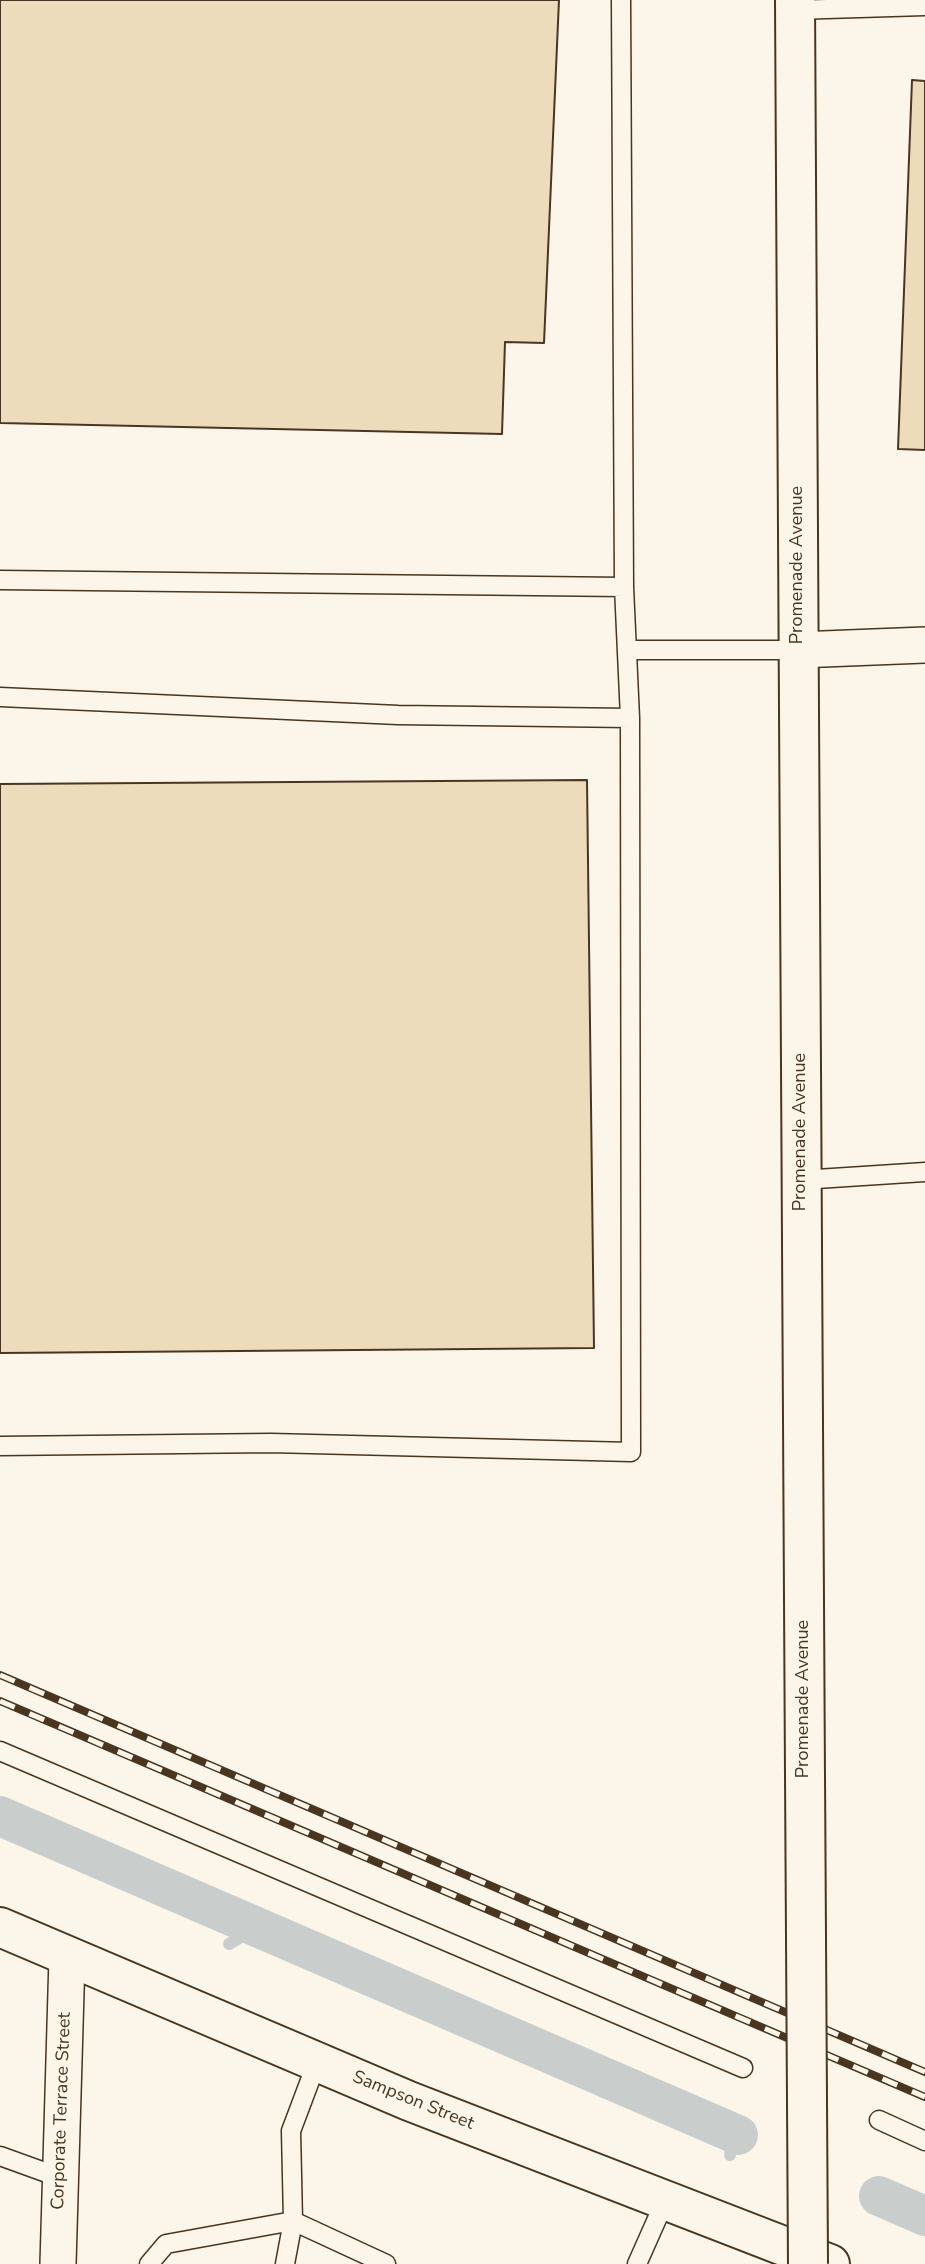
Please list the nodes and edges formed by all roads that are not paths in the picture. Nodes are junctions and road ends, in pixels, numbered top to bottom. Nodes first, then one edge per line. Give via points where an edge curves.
1 (621, 0) edge
2 (795, 5) edge
3 (925, 6) edge
4 (0, 580) edge
5 (624, 587) junction
6 (925, 645) edge
7 (628, 650) junction
8 (798, 650) junction
9 (0, 697) edge
10 (630, 718) junction
11 (925, 1172) edge
12 (801, 1180) junction
13 (0, 1446) edge
14 (0, 1751) edge
15 (0, 1927) edge
16 (67, 1958) junction
17 (317, 2062) junction
18 (743, 2067) dead end
19 (879, 2120) dead end
20 (925, 2141) edge
21 (0, 2156) edge
22 (61, 2178) junction
23 (665, 2201) junction
24 (293, 2221) junction
25 (58, 2264) edge
26 (149, 2264) edge
27 (285, 2264) edge
28 (386, 2264) edge
29 (637, 2264) edge
30 (808, 2264) edge
31 (830, 2264) edge

1 - 5 lane
2 - 3 lane
2 - 8 main road, Promenade Avenue
4 - 5 lane
5 - 7 lane
6 - 8 street
7 - 8 lane
7 - 10 lane
8 - 12 main road, Promenade Avenue
9 - 10 lane via 398,715
10 - 13 lane via 631,1451 271,1443
11 - 12 lane
12 - 30 main road, Promenade Avenue, bridge
14 - 18 lane
15 - 16 main road, Sampson Street
16 - 17 main road, Sampson Street
16 - 22 street, Corporate Terrace Street
17 - 23 main road, Sampson Street
17 - 24 lane via 291,2131
19 - 20 lane
21 - 22 lane
22 - 25 street, Corporate Terrace Street
23 - 29 lane
23 - 31 main road, Sampson Street
24 - 26 lane via 166,2244
24 - 27 lane
24 - 28 lane

